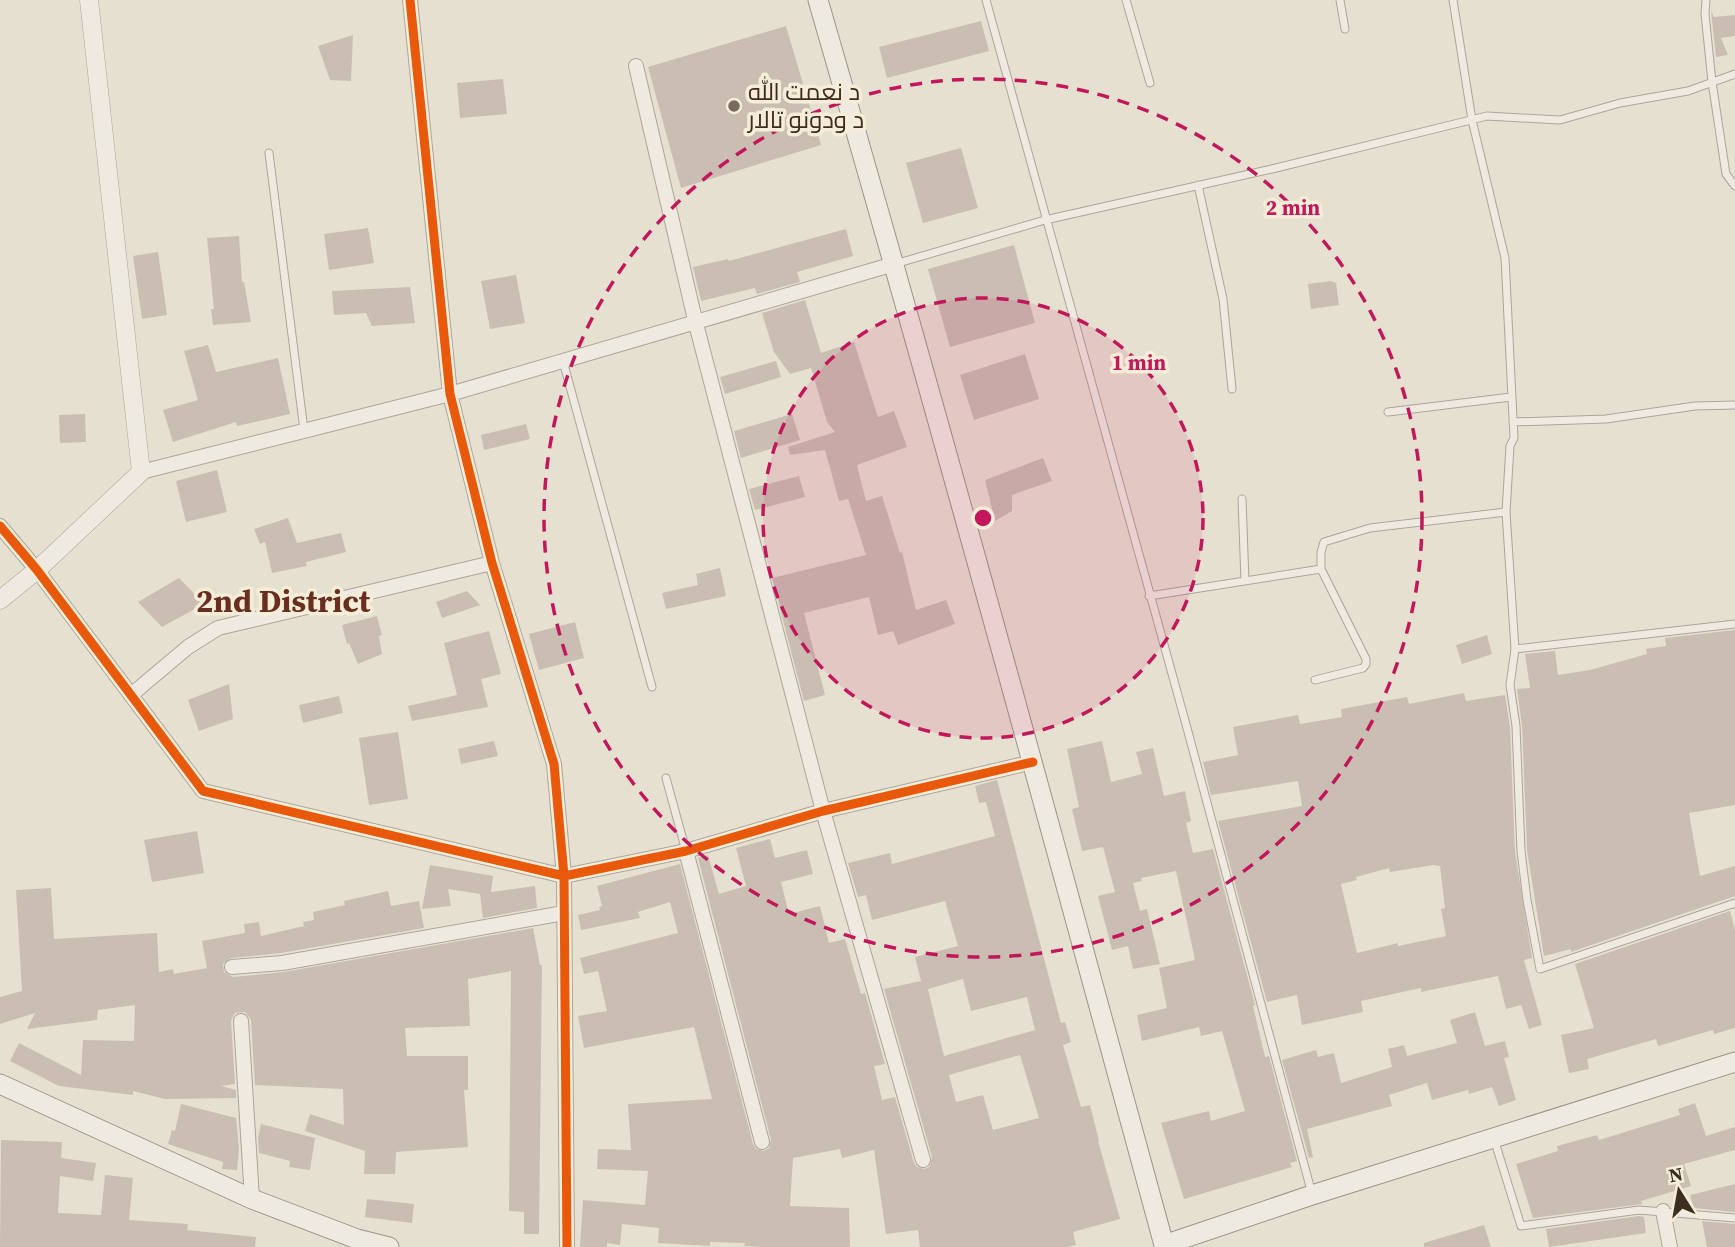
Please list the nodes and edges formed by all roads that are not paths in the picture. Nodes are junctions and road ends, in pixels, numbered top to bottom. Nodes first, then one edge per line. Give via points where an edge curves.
1 (89, 0) edge
2 (410, 0) edge
3 (818, 0) edge
4 (986, 0) edge
5 (1126, 0) edge
6 (1340, 0) edge
7 (1453, 0) edge
8 (1706, 0) edge
9 (1345, 29) dead end
10 (636, 66) dead end
11 (1735, 74) edge
12 (1713, 82) junction
13 (1150, 83) dead end
14 (1472, 120) junction
15 (270, 153) dead end
16 (1198, 186) junction
17 (1735, 186) edge
18 (1045, 220) junction
19 (894, 264) junction
20 (696, 324) junction
21 (563, 361) junction
22 (1233, 389) dead end
23 (450, 394) junction
24 (1511, 397) junction
25 (1735, 405) edge
26 (1388, 412) dead end
27 (1513, 422) junction
28 (304, 431) junction
29 (141, 472) junction
30 (1242, 499) dead end
31 (1506, 512) junction
32 (0, 526) edge
33 (492, 563) junction
34 (1321, 569) junction
35 (37, 570) junction
36 (1245, 581) junction
37 (1149, 596) junction
38 (0, 600) edge
39 (1735, 624) edge
40 (1516, 649) junction
41 (1315, 680) dead end
42 (652, 687) dead end
43 (131, 695) junction
44 (1033, 761) junction
45 (666, 778) dead end
46 (823, 811) junction
47 (686, 850) junction
48 (564, 876) junction
49 (1735, 903) edge
50 (564, 913) junction
51 (232, 967) dead end
52 (241, 1021) dead end
53 (1735, 1062) edge
54 (0, 1084) edge
55 (1493, 1138) junction
56 (762, 1142) dead end
57 (923, 1160) dead end
58 (1312, 1195) junction
59 (252, 1199) junction
60 (1663, 1210) junction
61 (1735, 1218) edge
62 (388, 1247) edge
63 (567, 1247) edge
64 (1162, 1247) edge
65 (1670, 1247) edge

1 - 29 street
2 - 23 street
3 - 19 main road
4 - 18 lane
5 - 13 lane
6 - 9 lane
7 - 14 lane
8 - 12 lane
10 - 20 street
11 - 12 lane
12 - 14 lane via 1560,120 1487,116
12 - 17 lane via 1726,174
14 - 16 lane
14 - 24 lane via 1505,258
15 - 28 lane
16 - 18 lane
16 - 22 lane via 1223,299
18 - 19 lane
18 - 37 lane
19 - 20 street
19 - 44 main road
20 - 21 street
20 - 46 street
21 - 23 street
21 - 42 lane
23 - 28 street
23 - 33 street
24 - 26 lane
24 - 27 lane
25 - 27 lane via 1606,419
27 - 31 lane
28 - 29 street
29 - 35 street
30 - 36 lane
31 - 34 lane via 1370,528 1331,538 1324,542
31 - 40 lane
32 - 35 street
33 - 43 street via 218,628 187,647
33 - 48 street via 554,764
34 - 36 lane
34 - 41 lane via 1366,664
35 - 38 street
35 - 43 street
36 - 37 lane
37 - 58 lane
39 - 40 lane
40 - 49 lane via 1510,685 1521,851 1540,969
43 - 48 street via 203,792
44 - 46 street
44 - 64 main road
45 - 47 lane
46 - 47 street
46 - 57 street
47 - 48 street
47 - 56 street
48 - 50 street
50 - 51 street via 282,964
50 - 63 street
52 - 59 street
53 - 55 main road
54 - 59 main road
55 - 58 main road
55 - 60 lane via 1521,1226
58 - 64 main road
59 - 62 main road
60 - 61 lane
60 - 65 street

